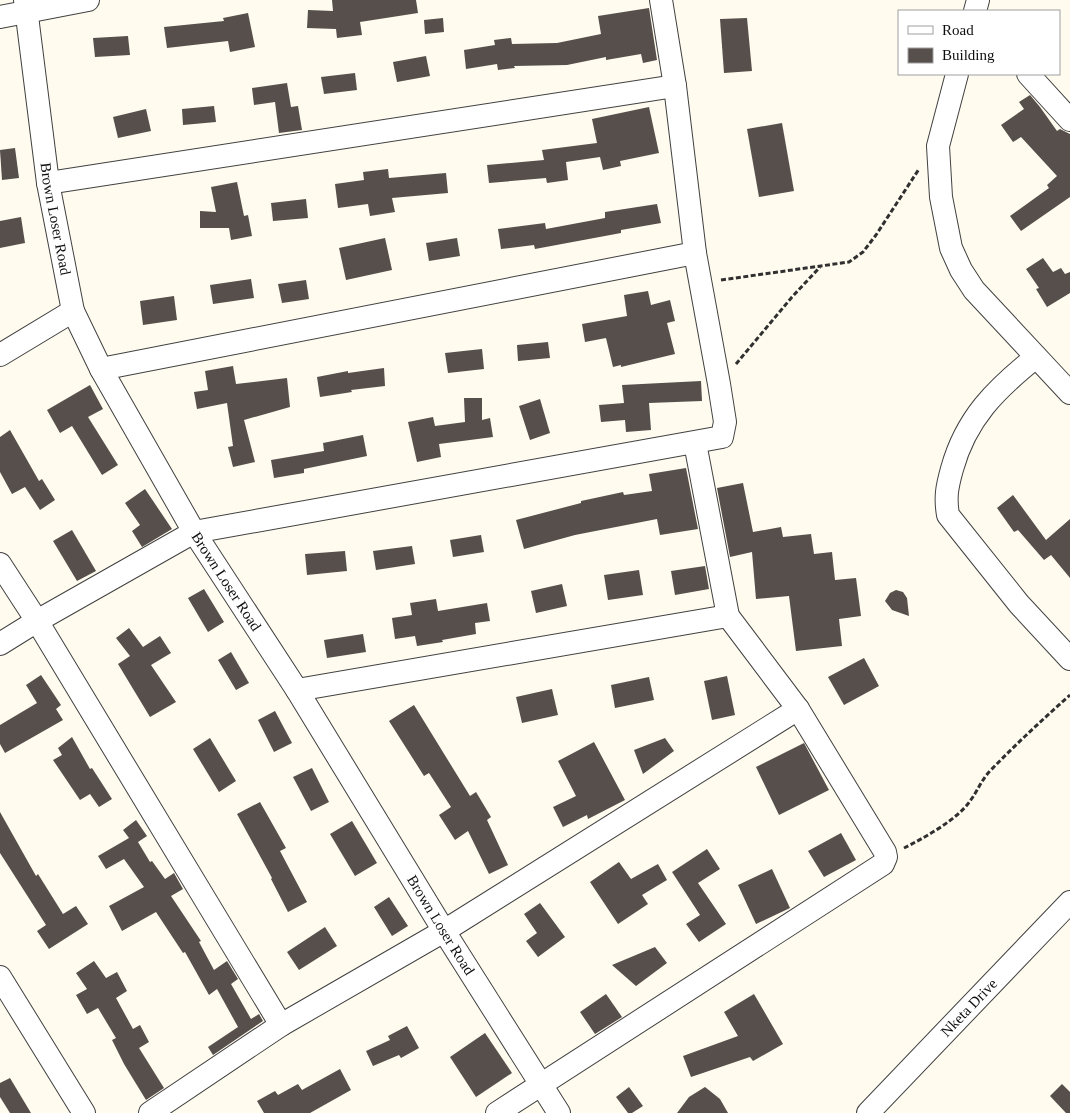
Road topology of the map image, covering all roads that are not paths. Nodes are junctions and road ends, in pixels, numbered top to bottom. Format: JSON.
{"nodes":[{"id":1,"x":88,"y":0,"type":"edge"},
{"id":2,"x":661,"y":0,"type":"edge"},
{"id":3,"x":26,"y":6,"type":"edge"},
{"id":4,"x":0,"y":17,"type":"edge"},
{"id":5,"x":957,"y":75,"type":"edge"},
{"id":6,"x":1029,"y":75,"type":"edge"},
{"id":7,"x":675,"y":86,"type":"junction"},
{"id":8,"x":1070,"y":120,"type":"edge"},
{"id":9,"x":48,"y":183,"type":"junction"},
{"id":10,"x":695,"y":253,"type":"junction"},
{"id":11,"x":74,"y":311,"type":"junction"},
{"id":12,"x":0,"y":355,"type":"edge"},
{"id":13,"x":1036,"y":357,"type":"junction"},
{"id":14,"x":101,"y":369,"type":"junction"},
{"id":15,"x":1070,"y":394,"type":"edge"},
{"id":16,"x":695,"y":443,"type":"junction"},
{"id":17,"x":194,"y":532,"type":"junction"},
{"id":18,"x":0,"y":564,"type":"edge"},
{"id":19,"x":728,"y":616,"type":"junction"},
{"id":20,"x":38,"y":621,"type":"junction"},
{"id":21,"x":0,"y":644,"type":"edge"},
{"id":22,"x":1070,"y":659,"type":"edge"},
{"id":23,"x":296,"y":690,"type":"junction"},
{"id":24,"x":798,"y":709,"type":"junction"},
{"id":25,"x":1070,"y":902,"type":"edge"},
{"id":26,"x":444,"y":931,"type":"junction"},
{"id":27,"x":0,"y":977,"type":"edge"},
{"id":28,"x":281,"y":1026,"type":"junction"},
{"id":29,"x":541,"y":1085,"type":"junction"},
{"id":30,"x":84,"y":1113,"type":"edge"},
{"id":31,"x":150,"y":1113,"type":"edge"},
{"id":32,"x":497,"y":1113,"type":"edge"},
{"id":33,"x":559,"y":1113,"type":"edge"},
{"id":34,"x":868,"y":1113,"type":"edge"}],
"edges":[{"from":1,"to":3,"type":"street"},
{"from":2,"to":7,"type":"street"},
{"from":3,"to":4,"type":"street"},
{"from":3,"to":9,"type":"street","name":"Brown Loser Road"},
{"from":5,"to":13,"type":"street"},
{"from":6,"to":8,"type":"street"},
{"from":7,"to":9,"type":"street"},
{"from":7,"to":10,"type":"street"},
{"from":9,"to":11,"type":"street","name":"Brown Loser Road"},
{"from":10,"to":14,"type":"street"},
{"from":10,"to":16,"type":"street"},
{"from":11,"to":12,"type":"street"},
{"from":11,"to":14,"type":"street","name":"Brown Loser Road"},
{"from":13,"to":15,"type":"street"},
{"from":13,"to":22,"type":"street"},
{"from":14,"to":17,"type":"street","name":"Brown Loser Road"},
{"from":16,"to":17,"type":"street"},
{"from":16,"to":19,"type":"street"},
{"from":17,"to":20,"type":"street"},
{"from":17,"to":23,"type":"street","name":"Brown Loser Road"},
{"from":18,"to":20,"type":"street"},
{"from":19,"to":23,"type":"street"},
{"from":19,"to":24,"type":"street"},
{"from":20,"to":21,"type":"street"},
{"from":20,"to":28,"type":"street"},
{"from":23,"to":26,"type":"street","name":"Brown Loser Road"},
{"from":24,"to":26,"type":"street"},
{"from":24,"to":29,"type":"street"},
{"from":25,"to":34,"type":"street","name":"Nketa Drive"},
{"from":26,"to":28,"type":"street"},
{"from":26,"to":29,"type":"street","name":"Brown Loser Road"},
{"from":27,"to":30,"type":"street"},
{"from":28,"to":31,"type":"street"},
{"from":29,"to":32,"type":"street"},
{"from":29,"to":33,"type":"street","name":"Brown Loser Road"}]}
